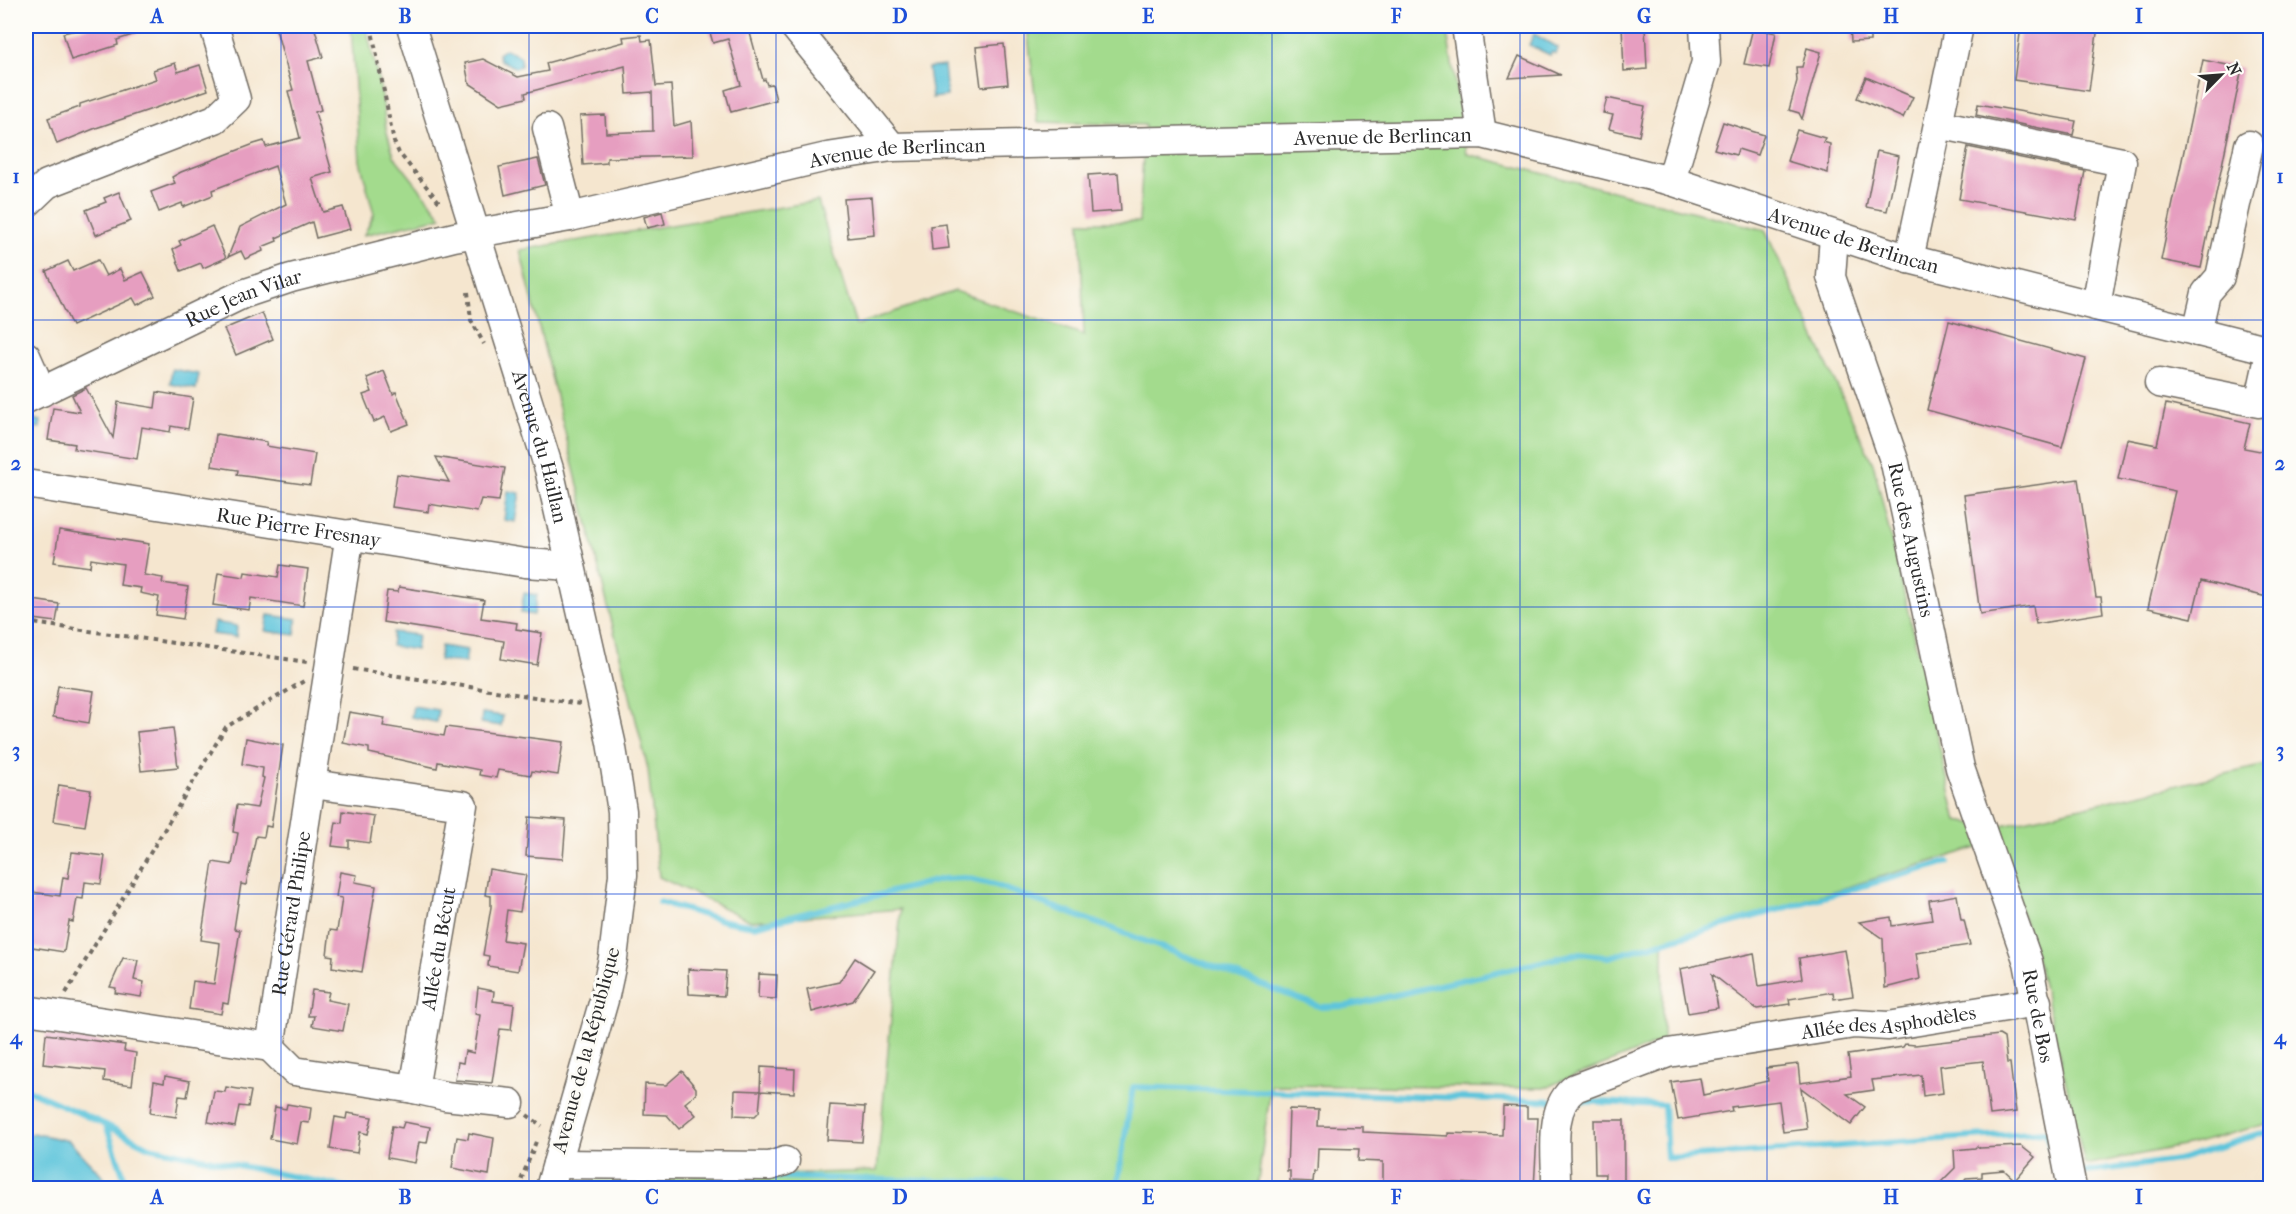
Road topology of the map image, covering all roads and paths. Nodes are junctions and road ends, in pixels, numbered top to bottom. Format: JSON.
{"nodes":[{"id":1,"x":214,"y":26,"type":"edge"},
{"id":2,"x":371,"y":26,"type":"edge"},
{"id":3,"x":411,"y":26,"type":"edge"},
{"id":4,"x":794,"y":26,"type":"edge"},
{"id":5,"x":1466,"y":26,"type":"edge"},
{"id":6,"x":1704,"y":26,"type":"edge"},
{"id":7,"x":1959,"y":26,"type":"edge"},
{"id":8,"x":1938,"y":124,"type":"junction"},
{"id":9,"x":547,"y":128,"type":"dead end"},
{"id":10,"x":1482,"y":134,"type":"junction"},
{"id":11,"x":2249,"y":144,"type":"dead end"},
{"id":12,"x":892,"y":147,"type":"junction"},
{"id":13,"x":1671,"y":182,"type":"junction"},
{"id":14,"x":26,"y":204,"type":"edge"},
{"id":15,"x":570,"y":217,"type":"junction"},
{"id":16,"x":465,"y":236,"type":"junction"},
{"id":17,"x":1834,"y":236,"type":"junction"},
{"id":18,"x":1909,"y":259,"type":"junction"},
{"id":19,"x":469,"y":283,"type":"dead end"},
{"id":20,"x":2096,"y":306,"type":"junction"},
{"id":21,"x":2197,"y":332,"type":"junction"},
{"id":22,"x":485,"y":346,"type":"dead end"},
{"id":23,"x":2271,"y":352,"type":"edge"},
{"id":24,"x":26,"y":356,"type":"edge"},
{"id":25,"x":2159,"y":383,"type":"dead end"},
{"id":26,"x":34,"y":395,"type":"edge"},
{"id":27,"x":26,"y":484,"type":"edge"},
{"id":28,"x":350,"y":534,"type":"junction"},
{"id":29,"x":571,"y":566,"type":"junction"},
{"id":30,"x":331,"y":666,"type":"junction"},
{"id":31,"x":584,"y":696,"type":"dead end"},
{"id":32,"x":587,"y":705,"type":"dead end"},
{"id":33,"x":312,"y":784,"type":"junction"},
{"id":34,"x":1986,"y":848,"type":"joint"},
{"id":35,"x":623,"y":876,"type":"joint"},
{"id":36,"x":2037,"y":1002,"type":"junction"},
{"id":37,"x":39,"y":1013,"type":"edge"},
{"id":38,"x":270,"y":1047,"type":"junction"},
{"id":39,"x":414,"y":1089,"type":"junction"},
{"id":40,"x":510,"y":1103,"type":"dead end"},
{"id":41,"x":546,"y":1117,"type":"dead end"},
{"id":42,"x":785,"y":1161,"type":"dead end"},
{"id":43,"x":553,"y":1176,"type":"edge"},
{"id":44,"x":518,"y":1188,"type":"edge"},
{"id":45,"x":1556,"y":1188,"type":"edge"},
{"id":46,"x":2072,"y":1188,"type":"edge"}],
"edges":[{"from":1,"to":14,"type":"street"},
{"from":2,"to":16,"type":"path"},
{"from":3,"to":16,"type":"street","name":"Avenue du Haillan"},
{"from":4,"to":12,"type":"street"},
{"from":5,"to":10,"type":"street"},
{"from":6,"to":13,"type":"street"},
{"from":7,"to":8,"type":"street"},
{"from":8,"to":18,"type":"street"},
{"from":8,"to":20,"type":"street"},
{"from":9,"to":15,"type":"street"},
{"from":10,"to":12,"type":"street","name":"Avenue de Berlincan"},
{"from":10,"to":13,"type":"street","name":"Avenue de Berlincan"},
{"from":11,"to":21,"type":"street"},
{"from":12,"to":15,"type":"street","name":"Avenue de Berlincan"},
{"from":13,"to":17,"type":"street","name":"Avenue de Berlincan"},
{"from":15,"to":16,"type":"street","name":"Avenue de Berlincan"},
{"from":16,"to":26,"type":"street","name":"Rue Jean Vilar"},
{"from":16,"to":29,"type":"street","name":"Avenue du Haillan"},
{"from":17,"to":18,"type":"street","name":"Avenue de Berlincan"},
{"from":17,"to":34,"type":"street","name":"Rue des Augustins"},
{"from":18,"to":20,"type":"street","name":"Avenue de Berlincan"},
{"from":19,"to":22,"type":"path"},
{"from":20,"to":21,"type":"street","name":"Avenue de Berlincan"},
{"from":21,"to":23,"type":"street","name":"Avenue de Berlincan"},
{"from":23,"to":25,"type":"street"},
{"from":24,"to":26,"type":"street"},
{"from":27,"to":28,"type":"street","name":"Rue Pierre Fresnay"},
{"from":28,"to":29,"type":"street","name":"Rue Pierre Fresnay"},
{"from":28,"to":30,"type":"street","name":"Rue Gérard Philipe"},
{"from":29,"to":35,"type":"street","name":"Avenue du Haillan"},
{"from":30,"to":33,"type":"street","name":"Rue Gérard Philipe"},
{"from":30,"to":37,"type":"path"},
{"from":31,"to":32,"type":"path"},
{"from":33,"to":38,"type":"street","name":"Rue Gérard Philipe"},
{"from":33,"to":39,"type":"street","name":"Allée du Bécut"},
{"from":34,"to":36,"type":"street","name":"Rue de Bos"},
{"from":35,"to":43,"type":"street","name":"Avenue de la République"},
{"from":36,"to":45,"type":"street","name":"Allée des Asphodèles"},
{"from":36,"to":46,"type":"street","name":"Rue de Bos"},
{"from":37,"to":38,"type":"street"},
{"from":38,"to":39,"type":"street"},
{"from":39,"to":40,"type":"street"},
{"from":41,"to":44,"type":"path"},
{"from":42,"to":43,"type":"street"}]}
